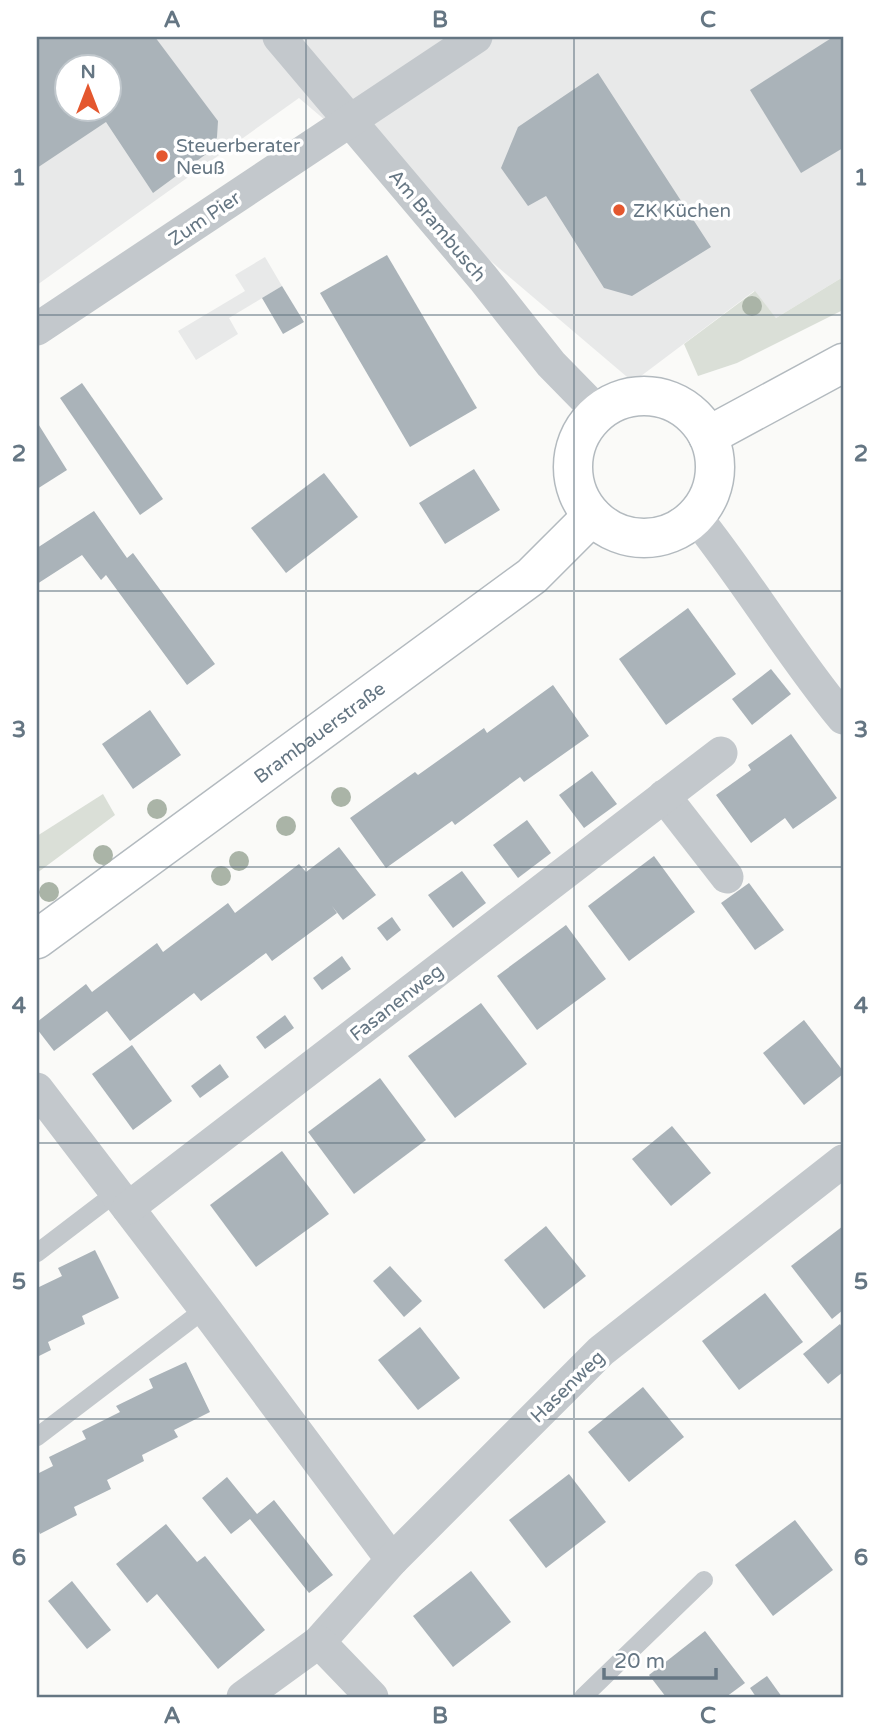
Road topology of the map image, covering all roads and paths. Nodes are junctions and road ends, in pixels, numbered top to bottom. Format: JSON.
{"nodes":[{"id":1,"x":279,"y":37,"type":"edge"},
{"id":2,"x":476,"y":37,"type":"edge"},
{"id":3,"x":350,"y":120,"type":"junction"},
{"id":4,"x":37,"y":330,"type":"edge"},
{"id":5,"x":843,"y":363,"type":"edge"},
{"id":6,"x":598,"y":412,"type":"junction"},
{"id":7,"x":708,"y":436,"type":"junction"},
{"id":8,"x":592,"y":516,"type":"junction"},
{"id":9,"x":695,"y":516,"type":"junction"},
{"id":10,"x":843,"y":718,"type":"edge"},
{"id":11,"x":721,"y":753,"type":"dead end"},
{"id":12,"x":664,"y":796,"type":"junction"},
{"id":13,"x":727,"y":877,"type":"dead end"},
{"id":14,"x":37,"y":939,"type":"edge"},
{"id":15,"x":37,"y":1089,"type":"edge"},
{"id":16,"x":843,"y":1161,"type":"edge"},
{"id":17,"x":123,"y":1200,"type":"junction"},
{"id":18,"x":37,"y":1253,"type":"edge"},
{"id":19,"x":205,"y":1309,"type":"junction"},
{"id":20,"x":37,"y":1437,"type":"edge"},
{"id":21,"x":392,"y":1560,"type":"junction"},
{"id":22,"x":704,"y":1580,"type":"dead end"},
{"id":23,"x":319,"y":1642,"type":"junction"},
{"id":24,"x":243,"y":1697,"type":"edge"},
{"id":25,"x":372,"y":1697,"type":"edge"},
{"id":26,"x":583,"y":1697,"type":"edge"}],
"edges":[{"from":1,"to":3,"type":"street","name":"Am Brambusch"},
{"from":2,"to":3,"type":"street","name":"Zum Pier"},
{"from":3,"to":4,"type":"street","name":"Zum Pier"},
{"from":3,"to":6,"type":"street","name":"Am Brambusch"},
{"from":5,"to":7,"type":"main road"},
{"from":6,"to":7,"type":"main road"},
{"from":6,"to":8,"type":"main road"},
{"from":7,"to":9,"type":"main road"},
{"from":8,"to":9,"type":"main road"},
{"from":8,"to":14,"type":"main road","name":"Brambauerstraße"},
{"from":9,"to":10,"type":"street"},
{"from":11,"to":12,"type":"street","name":"Fasanenweg"},
{"from":12,"to":13,"type":"street"},
{"from":12,"to":17,"type":"street","name":"Fasanenweg"},
{"from":15,"to":17,"type":"street"},
{"from":16,"to":21,"type":"street","name":"Hasenweg"},
{"from":17,"to":18,"type":"lane"},
{"from":17,"to":19,"type":"street"},
{"from":19,"to":20,"type":"lane"},
{"from":19,"to":21,"type":"street"},
{"from":21,"to":23,"type":"street","name":"Hasenweg"},
{"from":22,"to":26,"type":"lane"},
{"from":23,"to":24,"type":"street","name":"Hasenweg"},
{"from":23,"to":25,"type":"street"}]}
